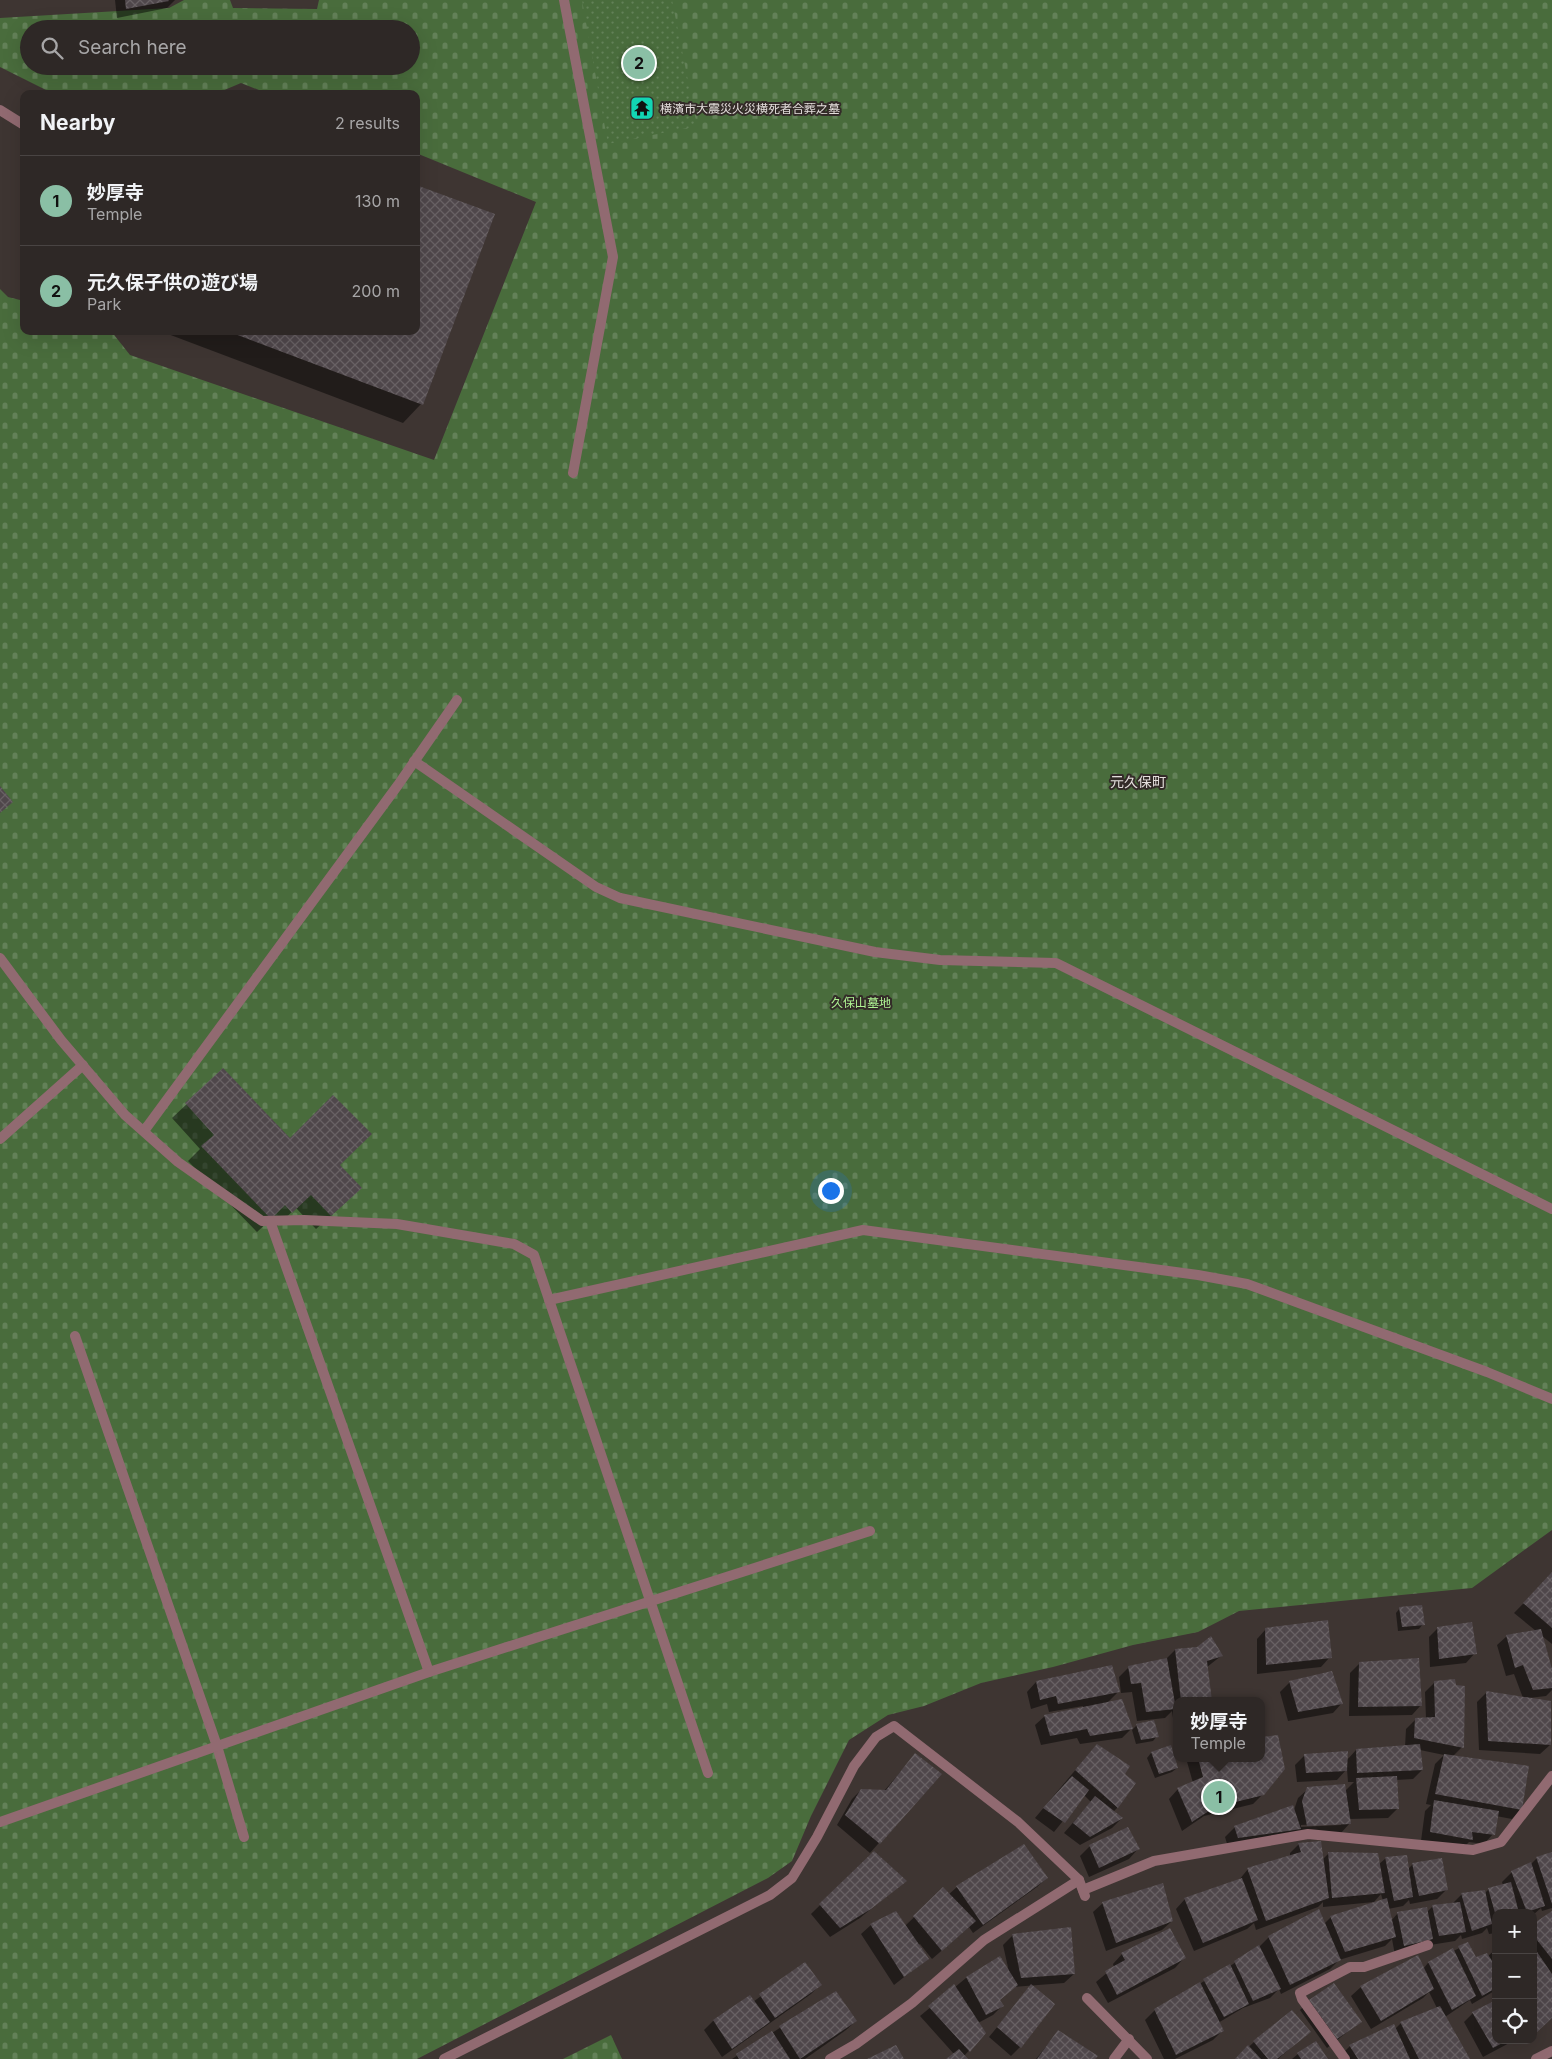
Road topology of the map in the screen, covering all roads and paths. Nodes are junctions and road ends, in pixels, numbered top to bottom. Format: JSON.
{"nodes":[{"id":1,"x":564,"y":0,"type":"edge"},
{"id":2,"x":0,"y":110,"type":"edge"},
{"id":3,"x":20,"y":122,"type":"edge"},
{"id":4,"x":573,"y":473,"type":"dead end"},
{"id":5,"x":457,"y":700,"type":"dead end"},
{"id":6,"x":414,"y":761,"type":"junction"},
{"id":7,"x":0,"y":958,"type":"edge"},
{"id":8,"x":82,"y":1065,"type":"junction"},
{"id":9,"x":144,"y":1131,"type":"junction"},
{"id":10,"x":0,"y":1139,"type":"edge"},
{"id":11,"x":1552,"y":1209,"type":"edge"},
{"id":12,"x":270,"y":1221,"type":"junction"},
{"id":13,"x":549,"y":1300,"type":"junction"},
{"id":14,"x":75,"y":1336,"type":"dead end"},
{"id":15,"x":1552,"y":1399,"type":"edge"},
{"id":16,"x":870,"y":1531,"type":"dead end"},
{"id":17,"x":651,"y":1600,"type":"junction"},
{"id":18,"x":429,"y":1672,"type":"junction"},
{"id":19,"x":217,"y":1746,"type":"junction"},
{"id":20,"x":708,"y":1773,"type":"dead end"},
{"id":21,"x":1552,"y":1776,"type":"edge"},
{"id":22,"x":0,"y":1822,"type":"edge"},
{"id":23,"x":244,"y":1837,"type":"dead end"},
{"id":24,"x":1082,"y":1889,"type":"junction"},
{"id":25,"x":1428,"y":1945,"type":"dead end"},
{"id":26,"x":1087,"y":1998,"type":"dead end"},
{"id":27,"x":1129,"y":2039,"type":"junction"},
{"id":28,"x":1552,"y":2051,"type":"edge"},
{"id":29,"x":444,"y":2059,"type":"edge"},
{"id":30,"x":830,"y":2059,"type":"edge"},
{"id":31,"x":1114,"y":2059,"type":"edge"},
{"id":32,"x":1147,"y":2059,"type":"edge"},
{"id":33,"x":1344,"y":2059,"type":"edge"},
{"id":34,"x":1536,"y":2059,"type":"edge"}],
"edges":[{"from":1,"to":4,"type":"street"},
{"from":2,"to":3,"type":"street"},
{"from":5,"to":6,"type":"street"},
{"from":6,"to":9,"type":"street"},
{"from":6,"to":11,"type":"street"},
{"from":7,"to":8,"type":"street"},
{"from":8,"to":9,"type":"street"},
{"from":8,"to":10,"type":"street"},
{"from":9,"to":12,"type":"street"},
{"from":12,"to":13,"type":"street"},
{"from":12,"to":18,"type":"street"},
{"from":13,"to":15,"type":"street"},
{"from":13,"to":17,"type":"street"},
{"from":14,"to":19,"type":"street"},
{"from":16,"to":17,"type":"street"},
{"from":17,"to":18,"type":"street"},
{"from":17,"to":20,"type":"street"},
{"from":18,"to":19,"type":"street"},
{"from":19,"to":22,"type":"street"},
{"from":19,"to":23,"type":"street"},
{"from":21,"to":24,"type":"street"},
{"from":24,"to":29,"type":"street"},
{"from":24,"to":30,"type":"street"},
{"from":25,"to":33,"type":"street"},
{"from":26,"to":27,"type":"street"},
{"from":27,"to":31,"type":"street"},
{"from":27,"to":32,"type":"street"},
{"from":28,"to":34,"type":"street"}]}
